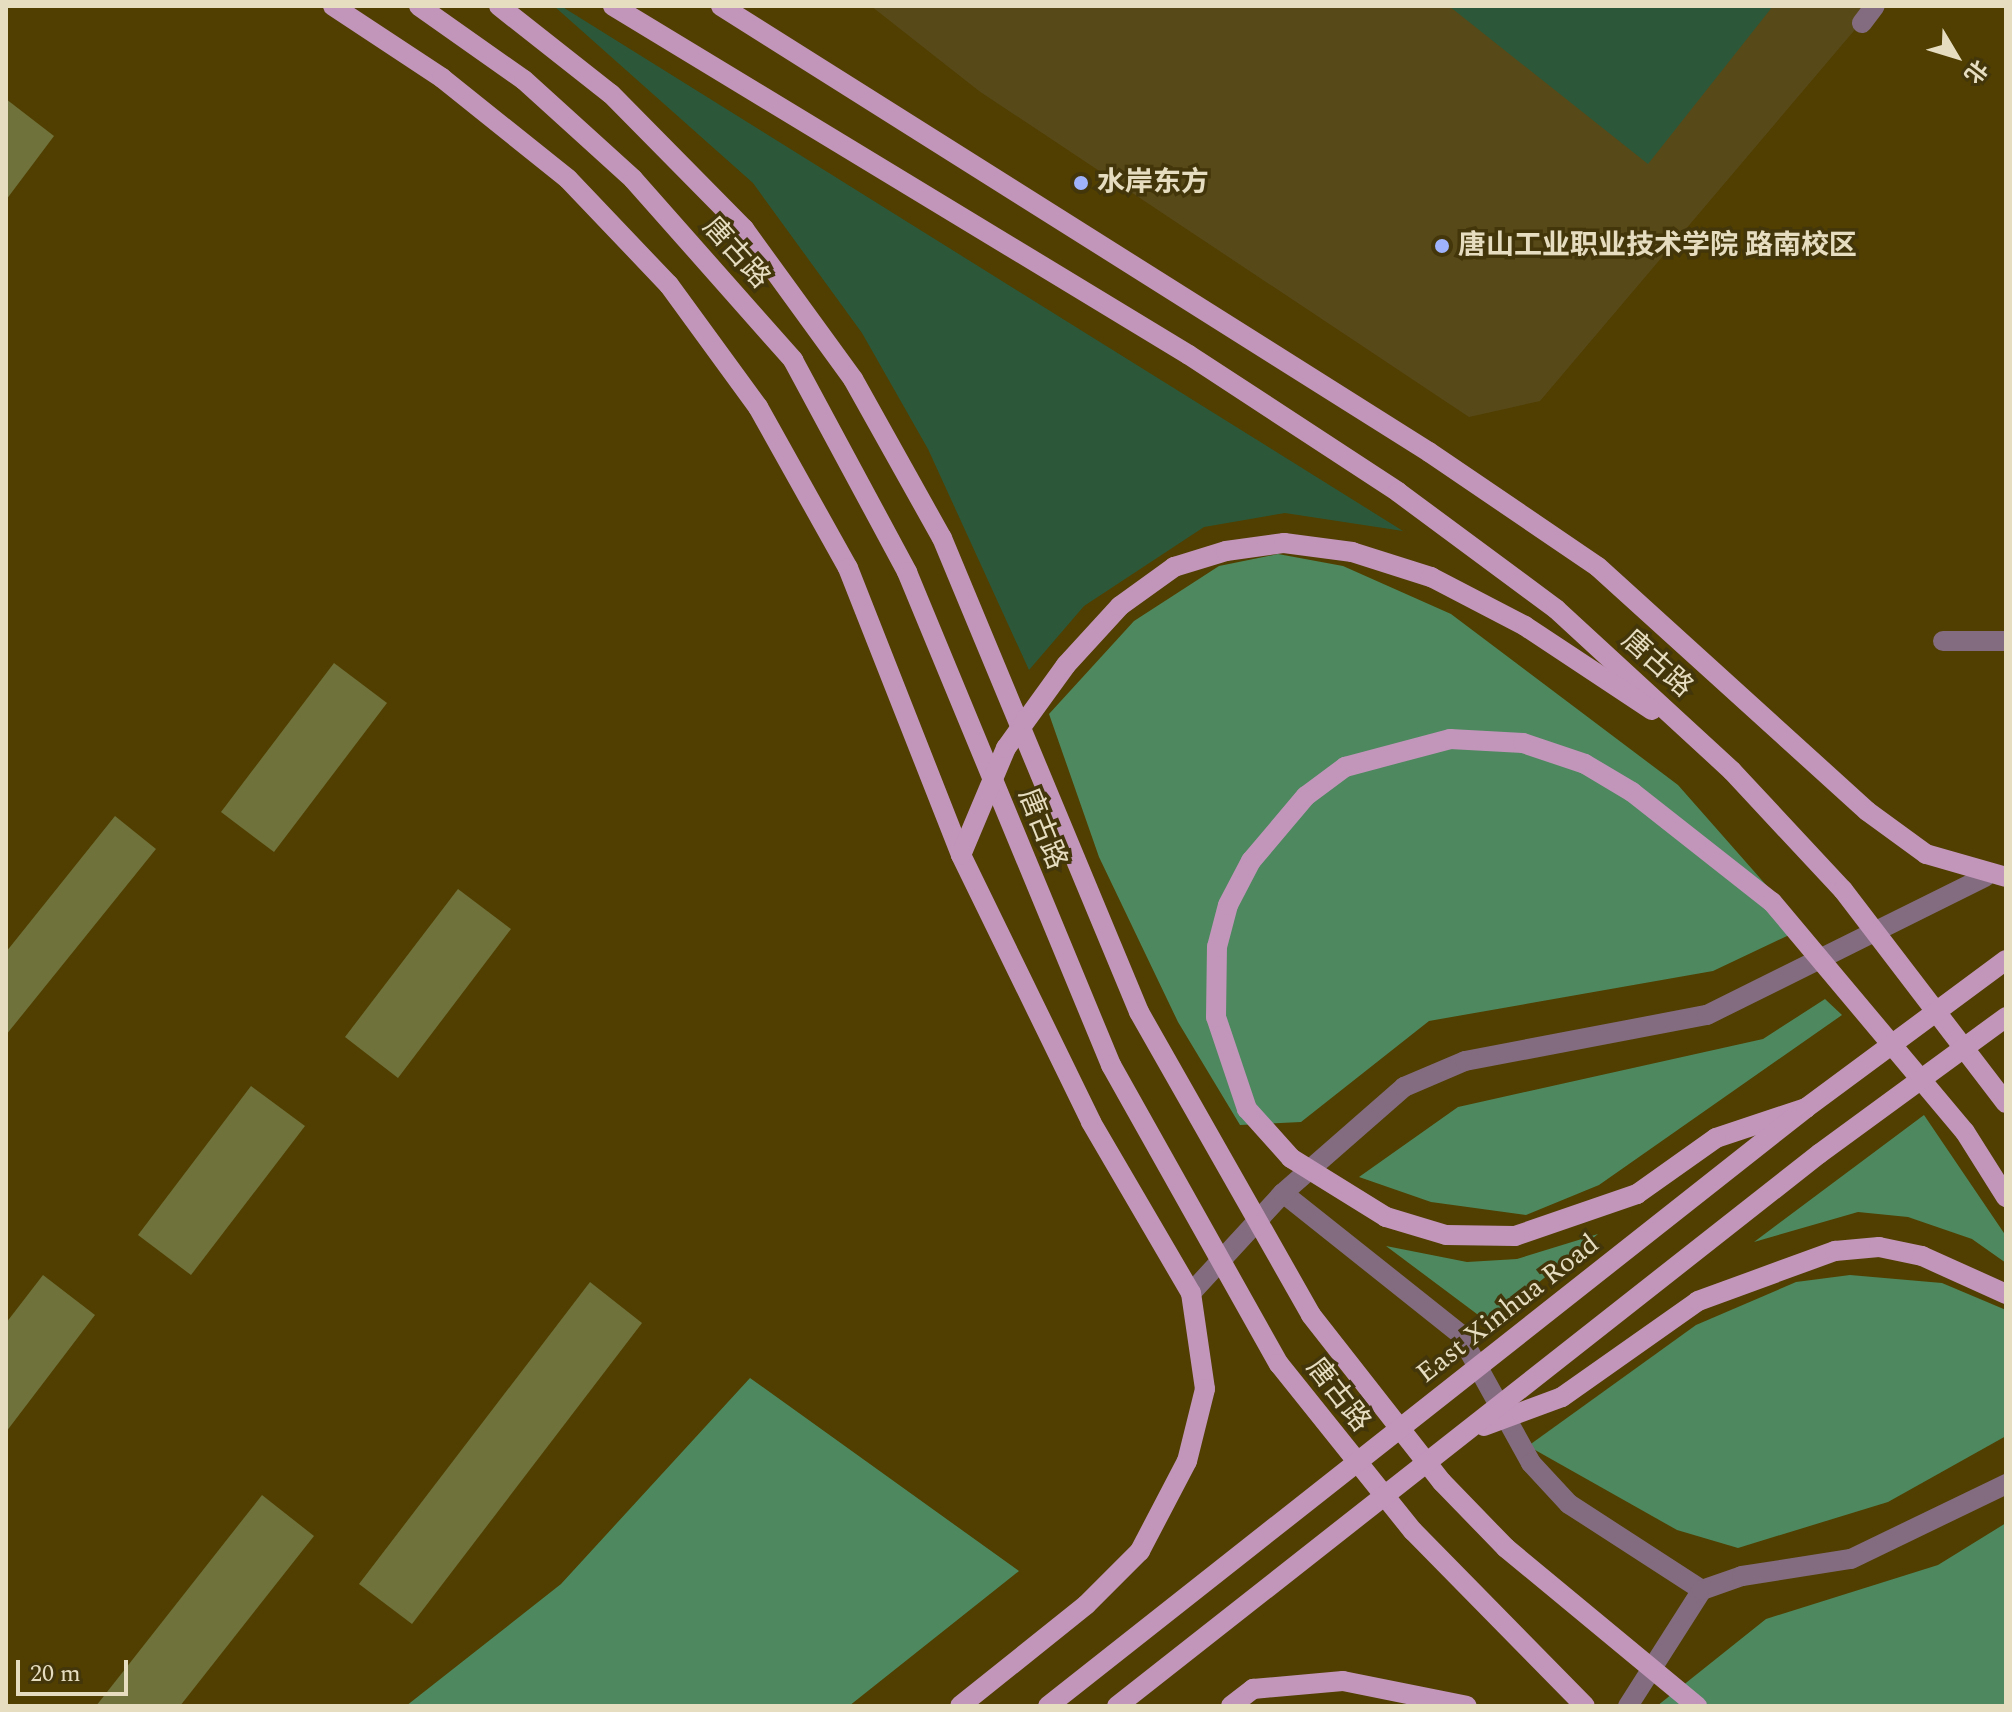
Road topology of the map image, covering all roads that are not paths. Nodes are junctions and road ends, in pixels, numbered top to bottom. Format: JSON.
{"nodes":[{"id":1,"x":333,"y":6,"type":"edge"},
{"id":2,"x":419,"y":6,"type":"edge"},
{"id":3,"x":499,"y":6,"type":"edge"},
{"id":4,"x":613,"y":6,"type":"edge"},
{"id":5,"x":721,"y":6,"type":"edge"},
{"id":6,"x":1875,"y":6,"type":"edge"},
{"id":7,"x":1862,"y":23,"type":"dead end"},
{"id":8,"x":1943,"y":641,"type":"dead end"},
{"id":9,"x":2006,"y":641,"type":"edge"},
{"id":10,"x":1706,"y":746,"type":"junction"},
{"id":11,"x":961,"y":855,"type":"junction"},
{"id":12,"x":1985,"y":877,"type":"junction"},
{"id":13,"x":2006,"y":877,"type":"edge"},
{"id":14,"x":2006,"y":960,"type":"edge"},
{"id":15,"x":2006,"y":1017,"type":"edge"},
{"id":16,"x":2006,"y":1103,"type":"edge"},
{"id":17,"x":1806,"y":1108,"type":"junction"},
{"id":18,"x":1283,"y":1193,"type":"junction"},
{"id":19,"x":2006,"y":1197,"type":"edge"},
{"id":20,"x":1191,"y":1293,"type":"junction"},
{"id":21,"x":2006,"y":1294,"type":"edge"},
{"id":22,"x":1463,"y":1434,"type":"junction"},
{"id":23,"x":2006,"y":1484,"type":"edge"},
{"id":24,"x":1702,"y":1590,"type":"junction"},
{"id":25,"x":960,"y":1706,"type":"edge"},
{"id":26,"x":1048,"y":1706,"type":"edge"},
{"id":27,"x":1117,"y":1706,"type":"edge"},
{"id":28,"x":1231,"y":1706,"type":"edge"},
{"id":29,"x":1467,"y":1706,"type":"edge"},
{"id":30,"x":1585,"y":1706,"type":"edge"},
{"id":31,"x":1628,"y":1706,"type":"edge"},
{"id":32,"x":1697,"y":1706,"type":"edge"}],
"edges":[{"from":1,"to":11,"type":"main road"},
{"from":2,"to":30,"type":"main road","name":"唐古路"},
{"from":3,"to":32,"type":"main road"},
{"from":4,"to":10,"type":"main road","name":"唐古路"},
{"from":5,"to":12,"type":"main road"},
{"from":6,"to":7,"type":"street"},
{"from":8,"to":9,"type":"street"},
{"from":10,"to":11,"type":"main road"},
{"from":10,"to":16,"type":"main road","name":"唐古路"},
{"from":11,"to":20,"type":"main road"},
{"from":12,"to":13,"type":"main road"},
{"from":12,"to":18,"type":"street"},
{"from":14,"to":17,"type":"main road","name":"East Xinhua Road"},
{"from":15,"to":22,"type":"main road"},
{"from":17,"to":19,"type":"main road"},
{"from":17,"to":26,"type":"main road","name":"East Xinhua Road"},
{"from":18,"to":20,"type":"street"},
{"from":18,"to":24,"type":"street"},
{"from":20,"to":25,"type":"main road"},
{"from":21,"to":22,"type":"main road"},
{"from":22,"to":27,"type":"main road"},
{"from":23,"to":24,"type":"street"},
{"from":24,"to":31,"type":"street"},
{"from":28,"to":29,"type":"main road"}]}
